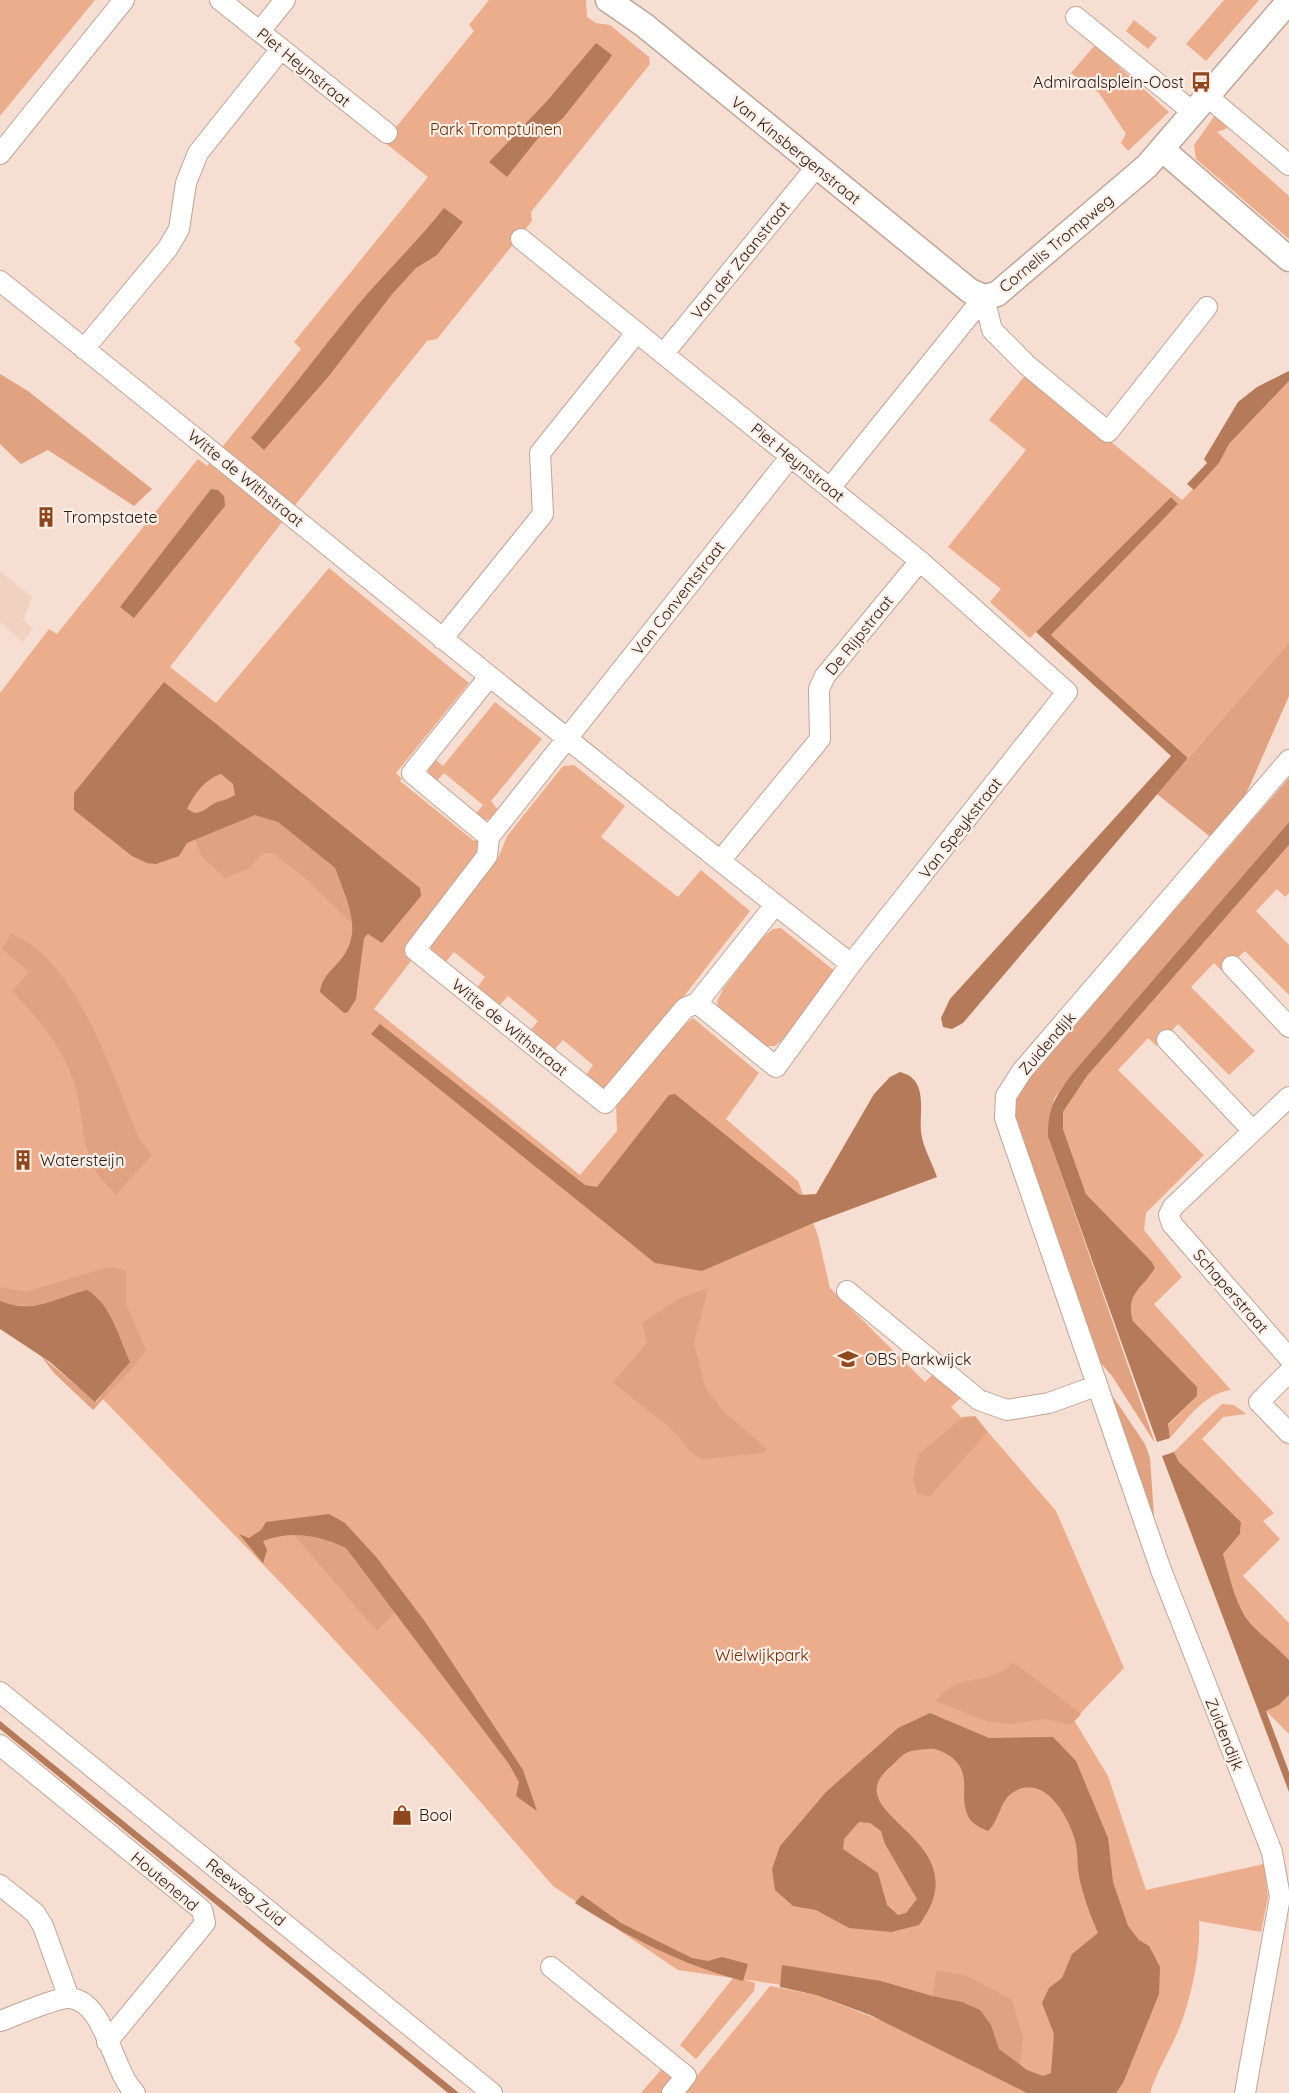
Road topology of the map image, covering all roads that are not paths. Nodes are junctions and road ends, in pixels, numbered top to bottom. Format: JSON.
{"nodes":[{"id":1,"x":124,"y":0,"type":"edge"},
{"id":2,"x":220,"y":0,"type":"edge"},
{"id":3,"x":285,"y":0,"type":"edge"},
{"id":4,"x":609,"y":0,"type":"edge"},
{"id":5,"x":1289,"y":1,"type":"edge"},
{"id":6,"x":1076,"y":17,"type":"dead end"},
{"id":7,"x":260,"y":31,"type":"junction"},
{"id":8,"x":281,"y":49,"type":"junction"},
{"id":9,"x":1201,"y":105,"type":"junction"},
{"id":10,"x":387,"y":133,"type":"dead end"},
{"id":11,"x":1163,"y":150,"type":"junction"},
{"id":12,"x":0,"y":154,"type":"edge"},
{"id":13,"x":1289,"y":165,"type":"edge"},
{"id":14,"x":817,"y":166,"type":"junction"},
{"id":15,"x":521,"y":239,"type":"dead end"},
{"id":16,"x":1289,"y":259,"type":"edge"},
{"id":17,"x":0,"y":281,"type":"edge"},
{"id":18,"x":984,"y":297,"type":"junction"},
{"id":19,"x":1207,"y":307,"type":"dead end"},
{"id":20,"x":637,"y":332,"type":"junction"},
{"id":21,"x":84,"y":349,"type":"junction"},
{"id":22,"x":664,"y":353,"type":"junction"},
{"id":23,"x":791,"y":456,"type":"junction"},
{"id":24,"x":830,"y":488,"type":"junction"},
{"id":25,"x":920,"y":561,"type":"junction"},
{"id":26,"x":442,"y":639,"type":"junction"},
{"id":27,"x":489,"y":677,"type":"junction"},
{"id":28,"x":1068,"y":692,"type":"joint"},
{"id":29,"x":566,"y":740,"type":"junction"},
{"id":30,"x":1289,"y":760,"type":"edge"},
{"id":31,"x":489,"y":837,"type":"junction"},
{"id":32,"x":720,"y":861,"type":"junction"},
{"id":33,"x":775,"y":905,"type":"junction"},
{"id":34,"x":851,"y":964,"type":"junction"},
{"id":35,"x":1232,"y":966,"type":"dead end"},
{"id":36,"x":697,"y":1003,"type":"junction"},
{"id":37,"x":1289,"y":1027,"type":"edge"},
{"id":38,"x":1167,"y":1040,"type":"dead end"},
{"id":39,"x":1289,"y":1097,"type":"edge"},
{"id":40,"x":1253,"y":1131,"type":"junction"},
{"id":41,"x":847,"y":1291,"type":"dead end"},
{"id":42,"x":1289,"y":1358,"type":"edge"},
{"id":43,"x":1289,"y":1372,"type":"edge"},
{"id":44,"x":1096,"y":1386,"type":"junction"},
{"id":45,"x":1289,"y":1433,"type":"edge"},
{"id":46,"x":0,"y":1692,"type":"edge"},
{"id":47,"x":0,"y":1745,"type":"edge"},
{"id":48,"x":0,"y":1885,"type":"edge"},
{"id":49,"x":26,"y":1907,"type":"junction"},
{"id":50,"x":0,"y":1909,"type":"edge"},
{"id":51,"x":551,"y":1967,"type":"dead end"},
{"id":52,"x":69,"y":1998,"type":"junction"},
{"id":53,"x":0,"y":2021,"type":"edge"},
{"id":54,"x":108,"y":2042,"type":"junction"},
{"id":55,"x":135,"y":2093,"type":"edge"},
{"id":56,"x":492,"y":2093,"type":"edge"},
{"id":57,"x":672,"y":2093,"type":"edge"},
{"id":58,"x":1245,"y":2093,"type":"edge"}],
"edges":[{"from":1,"to":12,"type":"street"},
{"from":2,"to":7,"type":"street","name":"Piet Heynstraat"},
{"from":3,"to":7,"type":"street"},
{"from":4,"to":14,"type":"street","name":"Van Kinsbergenstraat"},
{"from":5,"to":9,"type":"street","name":"Cornelis Trompweg"},
{"from":6,"to":9,"type":"street"},
{"from":7,"to":8,"type":"street","name":"Piet Heynstraat"},
{"from":8,"to":10,"type":"street","name":"Piet Heynstraat"},
{"from":8,"to":21,"type":"street"},
{"from":9,"to":11,"type":"street","name":"Cornelis Trompweg"},
{"from":9,"to":13,"type":"street"},
{"from":11,"to":16,"type":"street"},
{"from":11,"to":18,"type":"street","name":"Cornelis Trompweg"},
{"from":14,"to":18,"type":"street","name":"Van Kinsbergenstraat"},
{"from":14,"to":22,"type":"street","name":"Van der Zaanstraat"},
{"from":15,"to":20,"type":"street","name":"Piet Heynstraat"},
{"from":17,"to":21,"type":"street","name":"Witte de Withstraat"},
{"from":18,"to":19,"type":"street"},
{"from":18,"to":24,"type":"street","name":"Cornelis Trompweg"},
{"from":20,"to":22,"type":"street","name":"Piet Heynstraat"},
{"from":20,"to":26,"type":"street"},
{"from":21,"to":26,"type":"street","name":"Witte de Withstraat"},
{"from":22,"to":23,"type":"street","name":"Piet Heynstraat"},
{"from":23,"to":24,"type":"street","name":"Piet Heynstraat"},
{"from":23,"to":29,"type":"street","name":"Van Conventstraat"},
{"from":24,"to":25,"type":"street","name":"Piet Heynstraat"},
{"from":25,"to":28,"type":"street","name":"Piet Heynstraat"},
{"from":25,"to":32,"type":"street","name":"De Rijpstraat"},
{"from":26,"to":27,"type":"street","name":"Witte de Withstraat"},
{"from":27,"to":29,"type":"street","name":"Witte de Withstraat"},
{"from":27,"to":31,"type":"street"},
{"from":28,"to":34,"type":"street","name":"Van Speykstraat"},
{"from":29,"to":31,"type":"street","name":"Witte de Withstraat"},
{"from":29,"to":32,"type":"street","name":"Witte de Withstraat"},
{"from":30,"to":44,"type":"street","name":"Zuidendijk"},
{"from":31,"to":36,"type":"street","name":"Witte de Withstraat"},
{"from":32,"to":33,"type":"street","name":"Witte de Withstraat"},
{"from":33,"to":34,"type":"street","name":"Witte de Withstraat"},
{"from":33,"to":36,"type":"street","name":"Witte de Withstraat"},
{"from":34,"to":36,"type":"street"},
{"from":35,"to":37,"type":"street"},
{"from":38,"to":40,"type":"street"},
{"from":39,"to":40,"type":"street"},
{"from":40,"to":42,"type":"street","name":"Schaperstraat"},
{"from":41,"to":44,"type":"street"},
{"from":43,"to":45,"type":"street"},
{"from":44,"to":58,"type":"street","name":"Zuidendijk"},
{"from":46,"to":56,"type":"street","name":"Reeweg Zuid"},
{"from":47,"to":54,"type":"street","name":"Houtenend"},
{"from":48,"to":49,"type":"street"},
{"from":49,"to":50,"type":"street"},
{"from":49,"to":52,"type":"street"},
{"from":51,"to":57,"type":"street"},
{"from":52,"to":53,"type":"street"},
{"from":52,"to":54,"type":"street"},
{"from":54,"to":55,"type":"street"}]}
